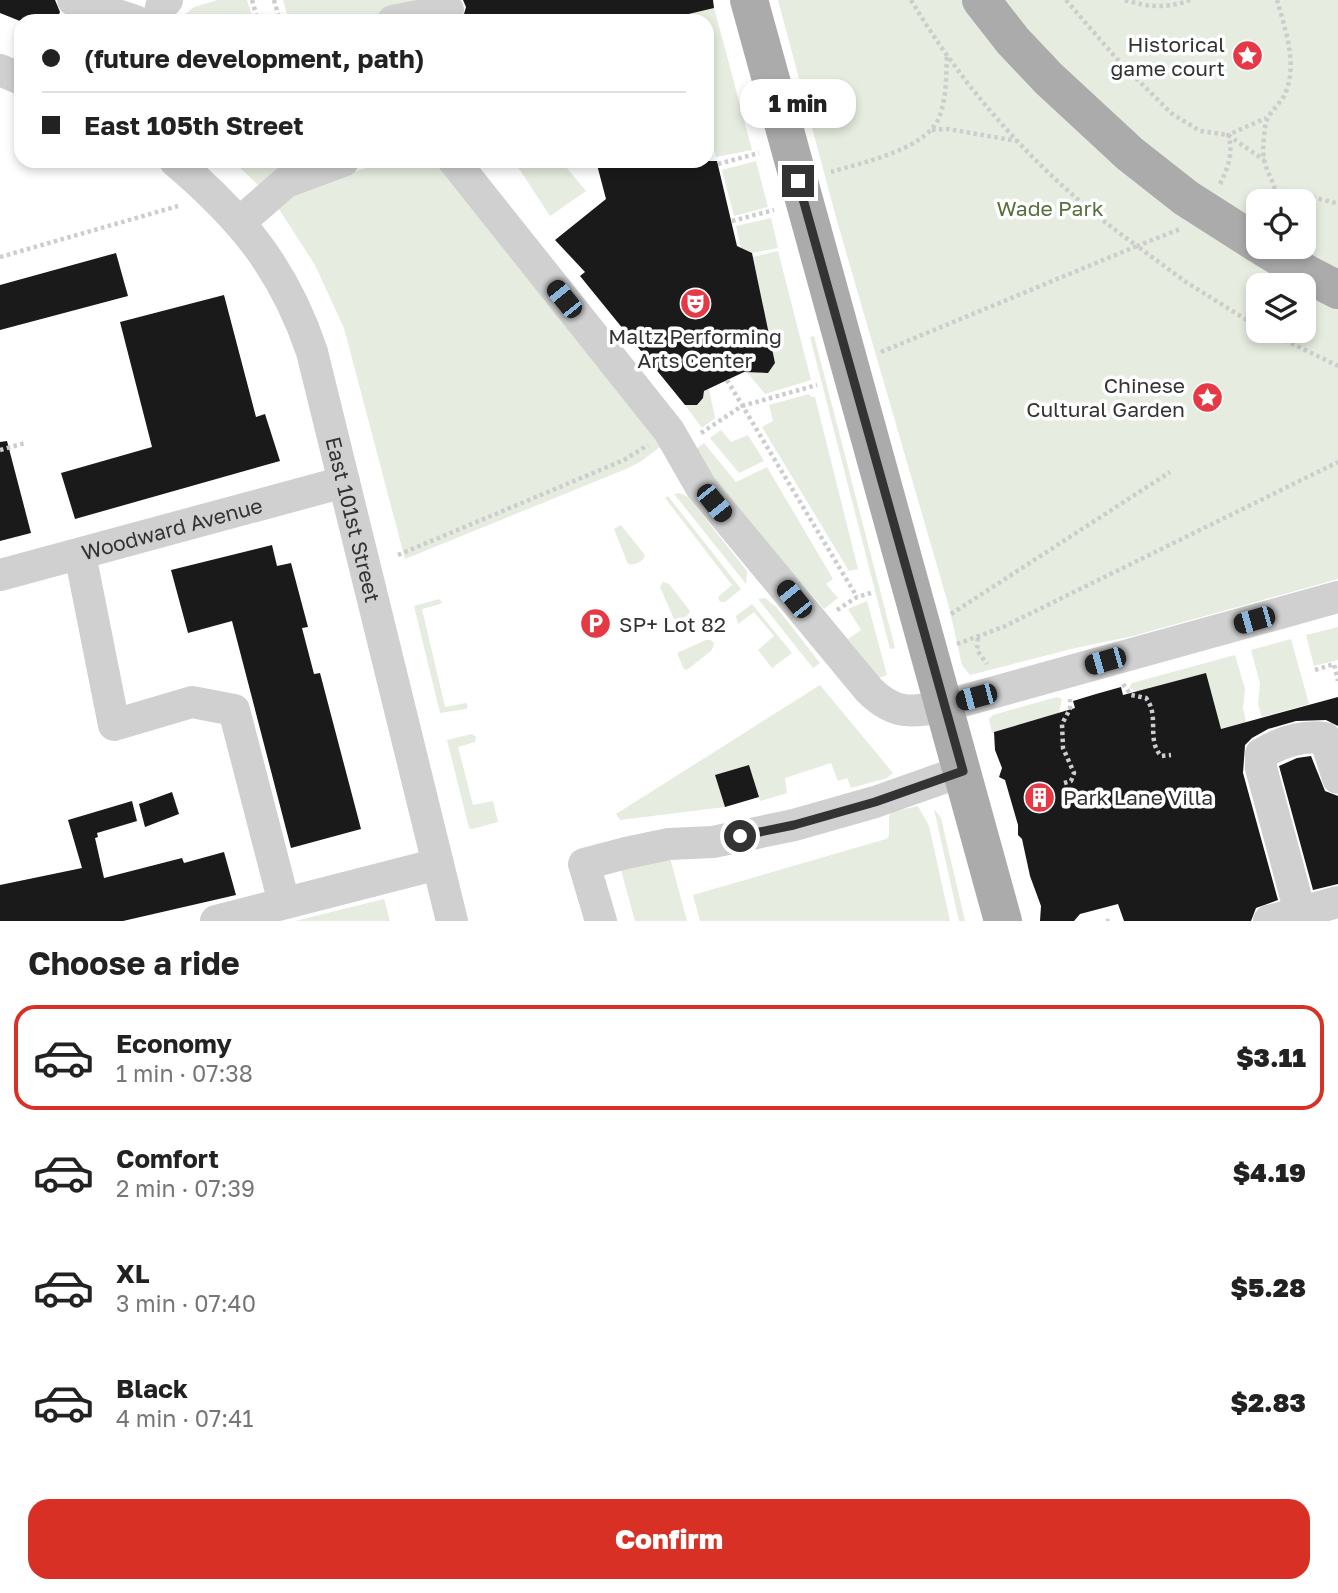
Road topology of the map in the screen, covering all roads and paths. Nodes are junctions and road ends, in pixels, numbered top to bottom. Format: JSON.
{"nodes":[{"id":1,"x":73,"y":0,"type":"edge"},
{"id":2,"x":749,"y":0,"type":"edge"},
{"id":3,"x":911,"y":0,"type":"edge"},
{"id":4,"x":981,"y":0,"type":"edge"},
{"id":5,"x":1066,"y":0,"type":"edge"},
{"id":6,"x":1125,"y":0,"type":"edge"},
{"id":7,"x":1190,"y":0,"type":"edge"},
{"id":8,"x":1277,"y":0,"type":"edge"},
{"id":9,"x":448,"y":10,"type":"dead end"},
{"id":10,"x":114,"y":14,"type":"edge"},
{"id":11,"x":428,"y":14,"type":"edge"},
{"id":12,"x":947,"y":53,"type":"junction"},
{"id":13,"x":1266,"y":117,"type":"junction"},
{"id":14,"x":931,"y":130,"type":"junction"},
{"id":15,"x":1228,"y":135,"type":"junction"},
{"id":16,"x":1020,"y":142,"type":"junction"},
{"id":17,"x":760,"y":153,"type":"dead end"},
{"id":18,"x":1264,"y":160,"type":"junction"},
{"id":19,"x":718,"y":164,"type":"dead end"},
{"id":20,"x":184,"y":168,"type":"edge"},
{"id":21,"x":325,"y":168,"type":"edge"},
{"id":22,"x":460,"y":168,"type":"edge"},
{"id":23,"x":831,"y":172,"type":"dead end"},
{"id":24,"x":1275,"y":189,"type":"edge"},
{"id":25,"x":1316,"y":199,"type":"edge"},
{"id":26,"x":1338,"y":204,"type":"edge"},
{"id":27,"x":1246,"y":205,"type":"edge"},
{"id":28,"x":178,"y":206,"type":"dead end"},
{"id":29,"x":774,"y":210,"type":"dead end"},
{"id":30,"x":1213,"y":215,"type":"junction"},
{"id":31,"x":732,"y":221,"type":"dead end"},
{"id":32,"x":240,"y":222,"type":"junction"},
{"id":33,"x":1246,"y":236,"type":"edge"},
{"id":34,"x":1137,"y":246,"type":"junction"},
{"id":35,"x":0,"y":257,"type":"edge"},
{"id":36,"x":1283,"y":259,"type":"edge"},
{"id":37,"x":1338,"y":290,"type":"edge"},
{"id":38,"x":1246,"y":320,"type":"edge"},
{"id":39,"x":1291,"y":343,"type":"edge"},
{"id":40,"x":881,"y":352,"type":"dead end"},
{"id":41,"x":1338,"y":366,"type":"edge"},
{"id":42,"x":727,"y":380,"type":"dead end"},
{"id":43,"x":817,"y":385,"type":"dead end"},
{"id":44,"x":742,"y":406,"type":"junction"},
{"id":45,"x":701,"y":433,"type":"dead end"},
{"id":46,"x":653,"y":442,"type":"dead end"},
{"id":47,"x":25,"y":443,"type":"dead end"},
{"id":48,"x":0,"y":450,"type":"edge"},
{"id":49,"x":1338,"y":462,"type":"edge"},
{"id":50,"x":1170,"y":472,"type":"dead end"},
{"id":51,"x":344,"y":482,"type":"junction"},
{"id":52,"x":79,"y":554,"type":"junction"},
{"id":53,"x":398,"y":555,"type":"dead end"},
{"id":54,"x":0,"y":575,"type":"edge"},
{"id":55,"x":871,"y":593,"type":"dead end"},
{"id":56,"x":857,"y":597,"type":"junction"},
{"id":57,"x":1338,"y":597,"type":"edge"},
{"id":58,"x":837,"y":610,"type":"dead end"},
{"id":59,"x":951,"y":614,"type":"dead end"},
{"id":60,"x":978,"y":637,"type":"junction"},
{"id":61,"x":954,"y":645,"type":"dead end"},
{"id":62,"x":987,"y":664,"type":"dead end"},
{"id":63,"x":1315,"y":670,"type":"dead end"},
{"id":64,"x":1338,"y":681,"type":"edge"},
{"id":65,"x":1125,"y":688,"type":"dead end"},
{"id":66,"x":1070,"y":702,"type":"dead end"},
{"id":67,"x":944,"y":706,"type":"junction"},
{"id":68,"x":1171,"y":755,"type":"dead end"},
{"id":69,"x":963,"y":771,"type":"junction"},
{"id":70,"x":1338,"y":778,"type":"edge"},
{"id":71,"x":1064,"y":783,"type":"dead end"},
{"id":72,"x":438,"y":864,"type":"junction"},
{"id":73,"x":1338,"y":902,"type":"edge"},
{"id":74,"x":284,"y":903,"type":"junction"},
{"id":75,"x":1300,"y":912,"type":"junction"},
{"id":76,"x":216,"y":921,"type":"edge"},
{"id":77,"x":452,"y":921,"type":"edge"},
{"id":78,"x":601,"y":921,"type":"edge"},
{"id":79,"x":1003,"y":921,"type":"edge"},
{"id":80,"x":1106,"y":921,"type":"edge"},
{"id":81,"x":1112,"y":921,"type":"edge"},
{"id":82,"x":1269,"y":921,"type":"edge"}],
"edges":[{"from":1,"to":10,"type":"street"},
{"from":2,"to":67,"type":"main road"},
{"from":3,"to":12,"type":"path"},
{"from":4,"to":30,"type":"main road"},
{"from":5,"to":15,"type":"path"},
{"from":6,"to":7,"type":"path"},
{"from":8,"to":13,"type":"path"},
{"from":9,"to":11,"type":"street"},
{"from":12,"to":14,"type":"path"},
{"from":12,"to":16,"type":"path"},
{"from":13,"to":15,"type":"path"},
{"from":13,"to":18,"type":"path"},
{"from":14,"to":16,"type":"path"},
{"from":14,"to":23,"type":"path"},
{"from":15,"to":18,"type":"path"},
{"from":15,"to":30,"type":"path"},
{"from":16,"to":34,"type":"path"},
{"from":17,"to":19,"type":"path"},
{"from":18,"to":24,"type":"path"},
{"from":20,"to":32,"type":"street","name":"East 101st Street"},
{"from":21,"to":32,"type":"street"},
{"from":22,"to":67,"type":"street"},
{"from":25,"to":26,"type":"path"},
{"from":27,"to":30,"type":"path"},
{"from":28,"to":35,"type":"path"},
{"from":29,"to":31,"type":"path"},
{"from":30,"to":33,"type":"main road"},
{"from":30,"to":34,"type":"path"},
{"from":32,"to":51,"type":"street","name":"East 101st Street"},
{"from":34,"to":38,"type":"path"},
{"from":34,"to":40,"type":"path"},
{"from":36,"to":37,"type":"main road"},
{"from":39,"to":41,"type":"path"},
{"from":42,"to":44,"type":"path"},
{"from":43,"to":44,"type":"path"},
{"from":44,"to":45,"type":"path"},
{"from":44,"to":56,"type":"path"},
{"from":46,"to":53,"type":"path"},
{"from":47,"to":48,"type":"path"},
{"from":49,"to":60,"type":"path"},
{"from":50,"to":59,"type":"path"},
{"from":51,"to":52,"type":"street","name":"Woodward Avenue"},
{"from":51,"to":72,"type":"street","name":"East 101st Street"},
{"from":52,"to":54,"type":"street","name":"Woodward Avenue"},
{"from":52,"to":74,"type":"street"},
{"from":55,"to":56,"type":"path"},
{"from":56,"to":58,"type":"path"},
{"from":57,"to":67,"type":"street"},
{"from":60,"to":61,"type":"path"},
{"from":60,"to":62,"type":"path"},
{"from":63,"to":64,"type":"path"},
{"from":65,"to":68,"type":"path"},
{"from":66,"to":71,"type":"path"},
{"from":67,"to":69,"type":"main road"},
{"from":69,"to":78,"type":"street"},
{"from":69,"to":79,"type":"main road"},
{"from":70,"to":75,"type":"street"},
{"from":72,"to":74,"type":"street"},
{"from":72,"to":77,"type":"street","name":"East 101st Street"},
{"from":73,"to":75,"type":"street"},
{"from":74,"to":76,"type":"street"},
{"from":75,"to":82,"type":"street"},
{"from":80,"to":81,"type":"path"}]}
